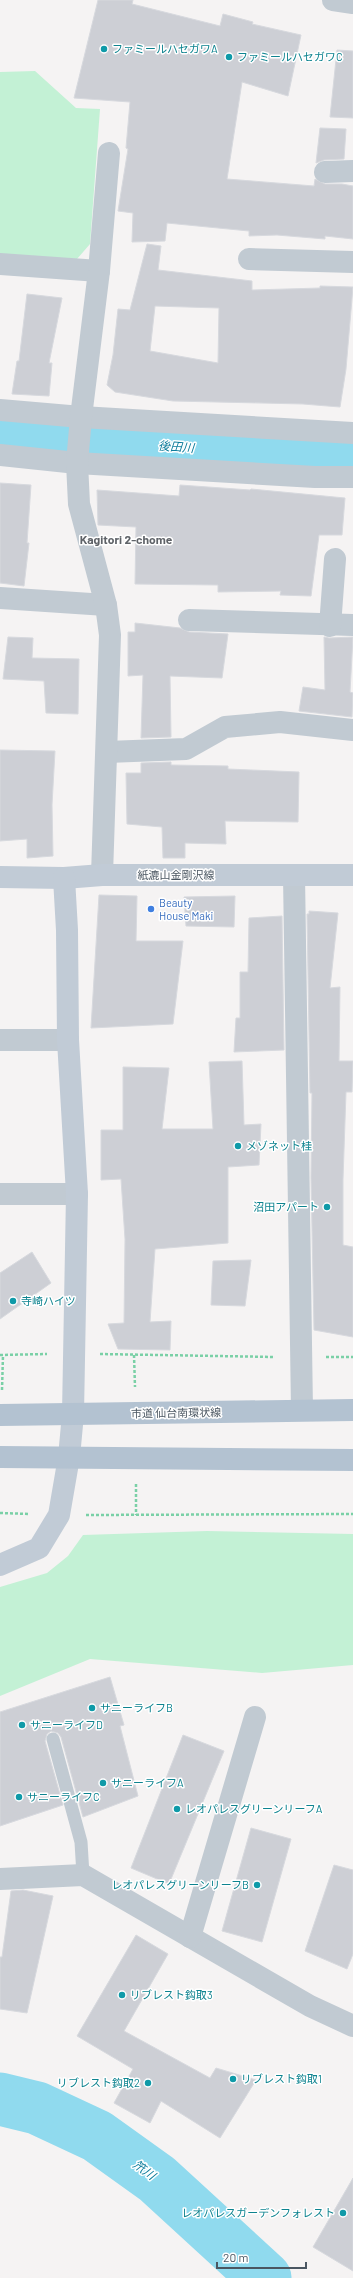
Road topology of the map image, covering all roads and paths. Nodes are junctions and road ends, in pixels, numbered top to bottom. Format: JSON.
{"nodes":[{"id":1,"x":333,"y":0,"type":"edge"},
{"id":2,"x":353,"y":3,"type":"edge"},
{"id":3,"x":109,"y":152,"type":"dead end"},
{"id":4,"x":353,"y":171,"type":"edge"},
{"id":5,"x":325,"y":172,"type":"dead end"},
{"id":6,"x":249,"y":259,"type":"dead end"},
{"id":7,"x":353,"y":262,"type":"edge"},
{"id":8,"x":0,"y":264,"type":"edge"},
{"id":9,"x":100,"y":271,"type":"junction"},
{"id":10,"x":0,"y":410,"type":"edge"},
{"id":11,"x":80,"y":424,"type":"junction"},
{"id":12,"x":353,"y":433,"type":"edge"},
{"id":13,"x":0,"y":455,"type":"edge"},
{"id":14,"x":78,"y":459,"type":"junction"},
{"id":15,"x":353,"y":477,"type":"edge"},
{"id":16,"x":335,"y":559,"type":"dead end"},
{"id":17,"x":0,"y":598,"type":"edge"},
{"id":18,"x":106,"y":605,"type":"junction"},
{"id":19,"x":189,"y":620,"type":"dead end"},
{"id":20,"x":353,"y":625,"type":"edge"},
{"id":21,"x":330,"y":626,"type":"junction"},
{"id":22,"x":353,"y":730,"type":"edge"},
{"id":23,"x":107,"y":752,"type":"junction"},
{"id":24,"x":102,"y":875,"type":"junction"},
{"id":25,"x":294,"y":875,"type":"junction"},
{"id":26,"x":353,"y":875,"type":"edge"},
{"id":27,"x":0,"y":877,"type":"edge"},
{"id":28,"x":64,"y":878,"type":"junction"},
{"id":29,"x":0,"y":1040,"type":"edge"},
{"id":30,"x":68,"y":1040,"type":"junction"},
{"id":31,"x":0,"y":1194,"type":"edge"},
{"id":32,"x":77,"y":1194,"type":"junction"},
{"id":33,"x":73,"y":1354,"type":"junction"},
{"id":34,"x":0,"y":1355,"type":"edge"},
{"id":35,"x":301,"y":1357,"type":"junction"},
{"id":36,"x":353,"y":1357,"type":"edge"},
{"id":37,"x":302,"y":1410,"type":"junction"},
{"id":38,"x":353,"y":1410,"type":"edge"},
{"id":39,"x":72,"y":1414,"type":"junction"},
{"id":40,"x":0,"y":1416,"type":"edge"},
{"id":41,"x":0,"y":1457,"type":"edge"},
{"id":42,"x":70,"y":1457,"type":"junction"},
{"id":43,"x":353,"y":1460,"type":"edge"},
{"id":44,"x":0,"y":1513,"type":"edge"},
{"id":45,"x":353,"y":1514,"type":"edge"},
{"id":46,"x":59,"y":1515,"type":"junction"},
{"id":47,"x":0,"y":1565,"type":"edge"},
{"id":48,"x":255,"y":1717,"type":"dead end"},
{"id":49,"x":53,"y":1739,"type":"dead end"},
{"id":50,"x":83,"y":1875,"type":"junction"},
{"id":51,"x":0,"y":1879,"type":"edge"},
{"id":52,"x":190,"y":1937,"type":"junction"},
{"id":53,"x":353,"y":2026,"type":"edge"}],
"edges":[{"from":1,"to":2,"type":"street"},
{"from":3,"to":9,"type":"street"},
{"from":4,"to":5,"type":"street"},
{"from":6,"to":7,"type":"street"},
{"from":8,"to":9,"type":"street"},
{"from":9,"to":11,"type":"street"},
{"from":10,"to":11,"type":"street"},
{"from":11,"to":12,"type":"street"},
{"from":11,"to":14,"type":"street"},
{"from":13,"to":14,"type":"street"},
{"from":14,"to":15,"type":"street"},
{"from":14,"to":18,"type":"street"},
{"from":16,"to":21,"type":"street"},
{"from":17,"to":18,"type":"street"},
{"from":18,"to":23,"type":"street"},
{"from":19,"to":21,"type":"street"},
{"from":20,"to":21,"type":"street"},
{"from":22,"to":23,"type":"street"},
{"from":23,"to":24,"type":"street"},
{"from":24,"to":25,"type":"street","name":"紙漉山金剛沢線"},
{"from":24,"to":28,"type":"street","name":"紙漉山金剛沢線"},
{"from":25,"to":26,"type":"street","name":"紙漉山金剛沢線"},
{"from":25,"to":35,"type":"street"},
{"from":27,"to":28,"type":"street","name":"紙漉山金剛沢線"},
{"from":28,"to":30,"type":"street"},
{"from":29,"to":30,"type":"street"},
{"from":30,"to":32,"type":"street"},
{"from":31,"to":32,"type":"street"},
{"from":32,"to":33,"type":"street"},
{"from":33,"to":34,"type":"path"},
{"from":33,"to":35,"type":"path"},
{"from":33,"to":39,"type":"street"},
{"from":35,"to":36,"type":"path"},
{"from":35,"to":37,"type":"street"},
{"from":37,"to":38,"type":"main road","name":"市道 仙台南環状線"},
{"from":37,"to":39,"type":"main road","name":"市道 仙台南環状線"},
{"from":39,"to":40,"type":"main road","name":"市道 仙台南環状線"},
{"from":39,"to":42,"type":"street"},
{"from":41,"to":42,"type":"main road"},
{"from":42,"to":43,"type":"main road"},
{"from":42,"to":46,"type":"street"},
{"from":44,"to":46,"type":"path"},
{"from":45,"to":46,"type":"path"},
{"from":46,"to":47,"type":"street"},
{"from":48,"to":52,"type":"street"},
{"from":49,"to":50,"type":"lane"},
{"from":50,"to":51,"type":"street"},
{"from":50,"to":52,"type":"street"},
{"from":52,"to":53,"type":"street"}]}
